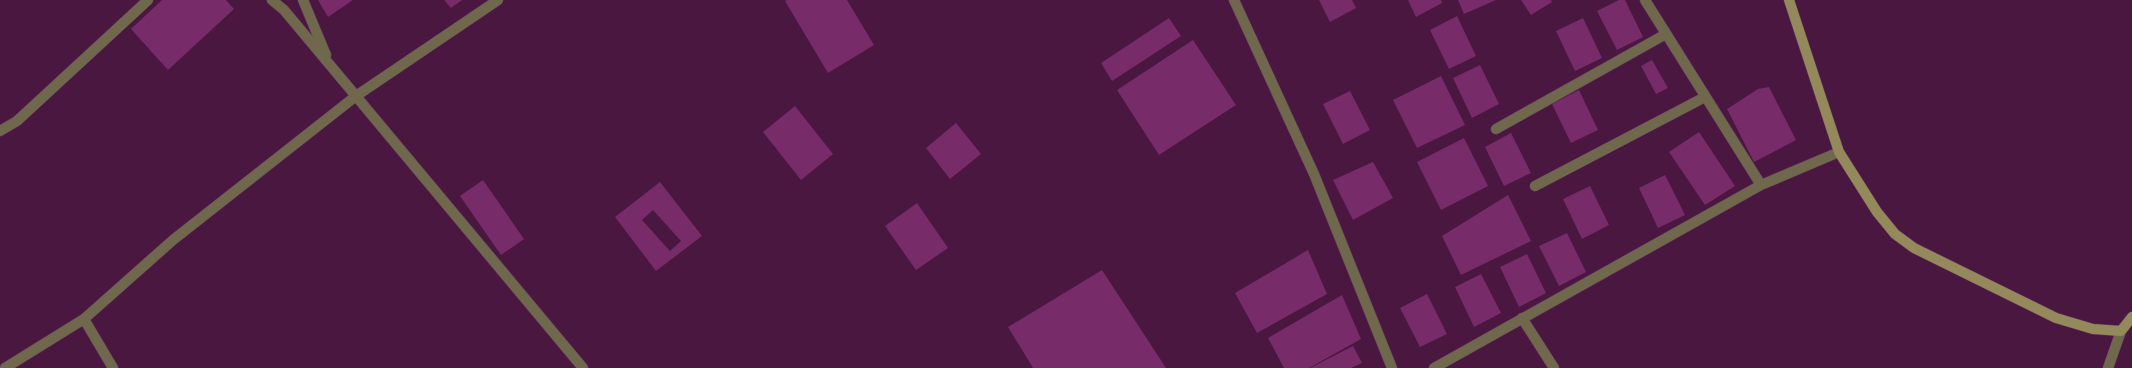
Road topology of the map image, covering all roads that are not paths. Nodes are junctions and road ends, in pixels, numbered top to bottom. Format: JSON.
{"nodes":[{"id":1,"x":148,"y":0,"type":"edge"},
{"id":2,"x":272,"y":0,"type":"edge"},
{"id":3,"x":303,"y":0,"type":"edge"},
{"id":4,"x":498,"y":0,"type":"edge"},
{"id":5,"x":1234,"y":0,"type":"edge"},
{"id":6,"x":1645,"y":0,"type":"edge"},
{"id":7,"x":1789,"y":0,"type":"edge"},
{"id":8,"x":1666,"y":34,"type":"junction"},
{"id":9,"x":330,"y":65,"type":"junction"},
{"id":10,"x":356,"y":96,"type":"junction"},
{"id":11,"x":1705,"y":97,"type":"junction"},
{"id":12,"x":1496,"y":129,"type":"dead end"},
{"id":13,"x":0,"y":131,"type":"edge"},
{"id":14,"x":1839,"y":152,"type":"junction"},
{"id":15,"x":1761,"y":185,"type":"junction"},
{"id":16,"x":1535,"y":186,"type":"dead end"},
{"id":17,"x":2132,"y":317,"type":"edge"},
{"id":18,"x":1522,"y":318,"type":"junction"},
{"id":19,"x":84,"y":319,"type":"junction"},
{"id":20,"x":2121,"y":331,"type":"junction"},
{"id":21,"x":5,"y":368,"type":"edge"},
{"id":22,"x":113,"y":368,"type":"edge"},
{"id":23,"x":583,"y":368,"type":"edge"},
{"id":24,"x":1392,"y":368,"type":"edge"},
{"id":25,"x":1434,"y":368,"type":"edge"},
{"id":26,"x":1554,"y":368,"type":"edge"},
{"id":27,"x":2108,"y":368,"type":"edge"}],
"edges":[{"from":1,"to":13,"type":"street"},
{"from":2,"to":9,"type":"street"},
{"from":3,"to":9,"type":"street"},
{"from":4,"to":10,"type":"street"},
{"from":5,"to":24,"type":"street"},
{"from":6,"to":8,"type":"street"},
{"from":7,"to":14,"type":"street"},
{"from":8,"to":11,"type":"street"},
{"from":8,"to":12,"type":"street"},
{"from":9,"to":10,"type":"street"},
{"from":10,"to":19,"type":"street"},
{"from":10,"to":23,"type":"street"},
{"from":11,"to":15,"type":"street"},
{"from":11,"to":16,"type":"street"},
{"from":14,"to":15,"type":"street"},
{"from":14,"to":20,"type":"street"},
{"from":15,"to":18,"type":"street"},
{"from":17,"to":20,"type":"street"},
{"from":18,"to":25,"type":"street"},
{"from":18,"to":26,"type":"street"},
{"from":19,"to":21,"type":"street"},
{"from":19,"to":22,"type":"street"},
{"from":20,"to":27,"type":"street"}]}
